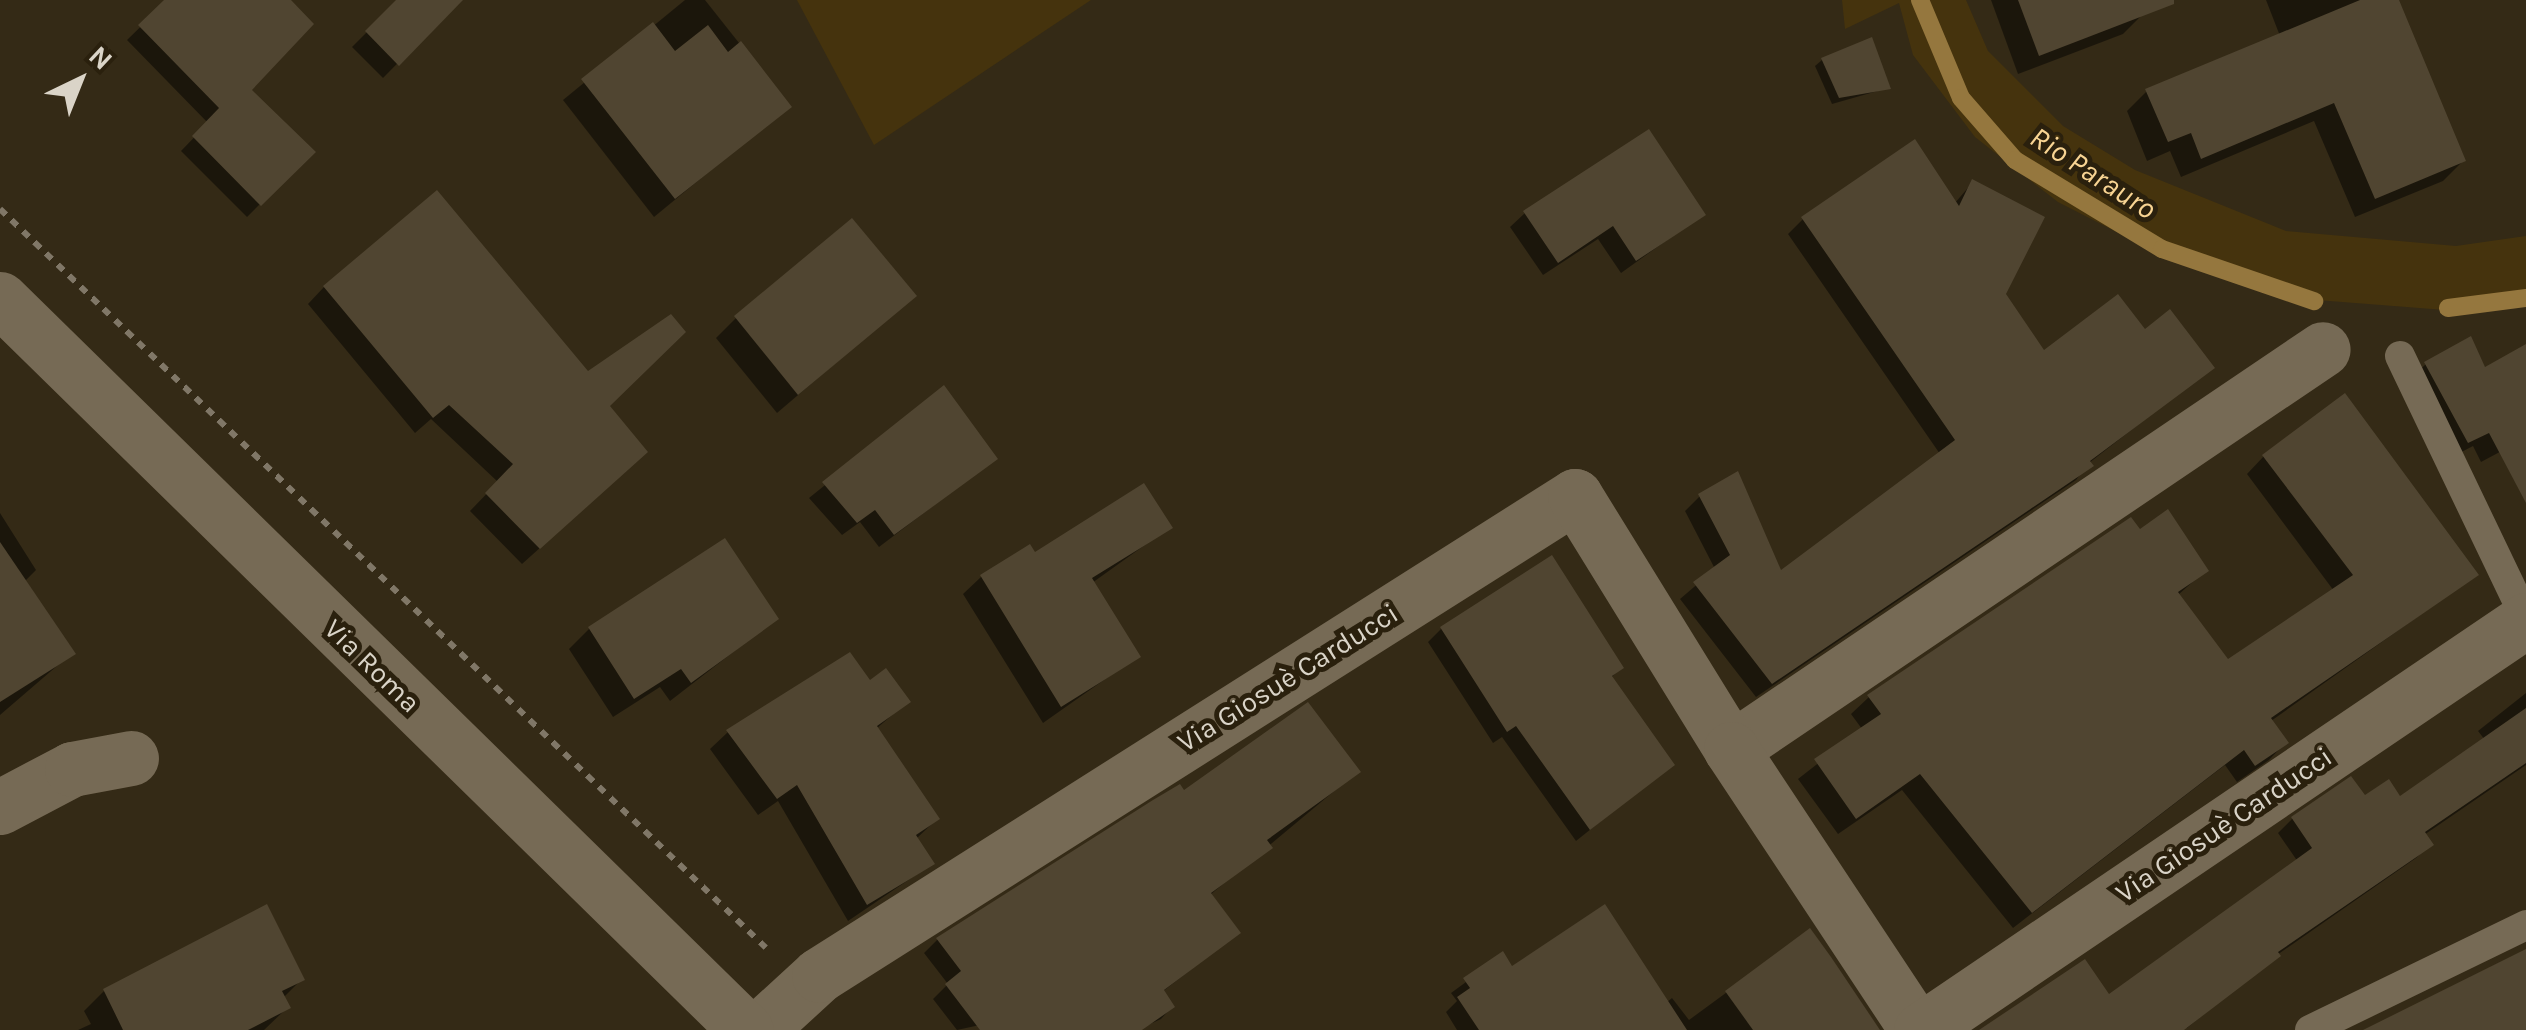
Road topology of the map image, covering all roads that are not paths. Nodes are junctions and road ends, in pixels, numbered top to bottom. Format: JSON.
{"nodes":[{"id":1,"x":0,"y":301,"type":"edge"},
{"id":2,"x":2323,"y":349,"type":"dead end"},
{"id":3,"x":2400,"y":356,"type":"dead end"},
{"id":4,"x":2526,"y":620,"type":"edge"},
{"id":5,"x":1731,"y":749,"type":"junction"},
{"id":6,"x":131,"y":758,"type":"dead end"},
{"id":7,"x":0,"y":806,"type":"edge"},
{"id":8,"x":2526,"y":925,"type":"edge"},
{"id":9,"x":746,"y":1030,"type":"edge"},
{"id":10,"x":759,"y":1030,"type":"edge"},
{"id":11,"x":1919,"y":1030,"type":"edge"},
{"id":12,"x":2310,"y":1030,"type":"edge"}],
"edges":[{"from":1,"to":9,"type":"street","name":"Via Roma"},
{"from":2,"to":5,"type":"street"},
{"from":3,"to":4,"type":"lane"},
{"from":4,"to":11,"type":"street","name":"Via Giosuè Carducci"},
{"from":5,"to":10,"type":"street","name":"Via Giosuè Carducci"},
{"from":5,"to":11,"type":"street","name":"Via Giosuè Carducci"},
{"from":6,"to":7,"type":"street"},
{"from":8,"to":12,"type":"lane"}]}
